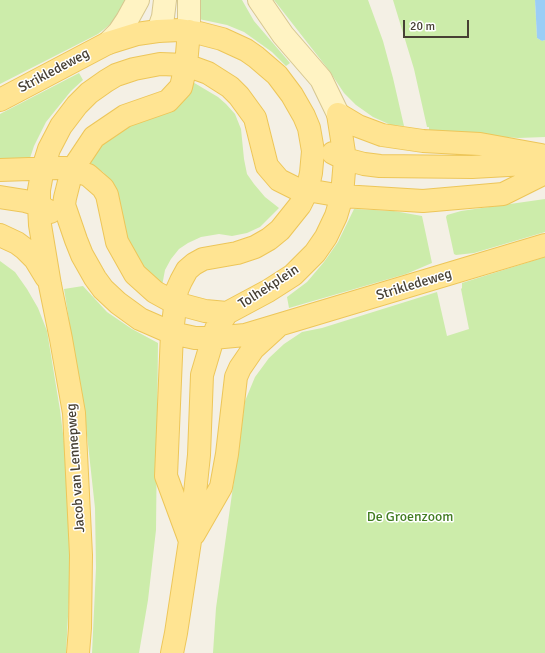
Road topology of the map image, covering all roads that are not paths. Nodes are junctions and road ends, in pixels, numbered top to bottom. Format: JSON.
{"nodes":[{"id":1,"x":138,"y":0,"type":"edge"},
{"id":2,"x":165,"y":0,"type":"edge"},
{"id":3,"x":189,"y":0,"type":"edge"},
{"id":4,"x":259,"y":0,"type":"edge"},
{"id":5,"x":158,"y":31,"type":"junction"},
{"id":6,"x":189,"y":31,"type":"junction"},
{"id":7,"x":108,"y":43,"type":"junction"},
{"id":8,"x":186,"y":65,"type":"junction"},
{"id":9,"x":116,"y":75,"type":"junction"},
{"id":10,"x":0,"y":100,"type":"edge"},
{"id":11,"x":338,"y":114,"type":"junction"},
{"id":12,"x":308,"y":128,"type":"junction"},
{"id":13,"x":545,"y":156,"type":"edge"},
{"id":14,"x":345,"y":159,"type":"junction"},
{"id":15,"x":545,"y":163,"type":"edge"},
{"id":16,"x":43,"y":168,"type":"junction"},
{"id":17,"x":0,"y":170,"type":"edge"},
{"id":18,"x":72,"y":170,"type":"junction"},
{"id":19,"x":545,"y":173,"type":"edge"},
{"id":20,"x":307,"y":191,"type":"junction"},
{"id":21,"x":342,"y":196,"type":"junction"},
{"id":22,"x":0,"y":197,"type":"edge"},
{"id":23,"x":39,"y":205,"type":"junction"},
{"id":24,"x":0,"y":235,"type":"edge"},
{"id":25,"x":76,"y":240,"type":"junction"},
{"id":26,"x":545,"y":245,"type":"edge"},
{"id":27,"x":50,"y":285,"type":"junction"},
{"id":28,"x":175,"y":303,"type":"junction"},
{"id":29,"x":227,"y":313,"type":"junction"},
{"id":30,"x":282,"y":324,"type":"junction"},
{"id":31,"x":172,"y":333,"type":"junction"},
{"id":32,"x":213,"y":338,"type":"junction"},
{"id":33,"x":190,"y":542,"type":"junction"},
{"id":34,"x":78,"y":653,"type":"edge"},
{"id":35,"x":172,"y":653,"type":"edge"}],
"edges":[{"from":1,"to":7,"type":"main road"},
{"from":2,"to":5,"type":"main road"},
{"from":3,"to":6,"type":"main road"},
{"from":4,"to":11,"type":"main road"},
{"from":5,"to":6,"type":"main road"},
{"from":5,"to":7,"type":"main road"},
{"from":5,"to":9,"type":"main road"},
{"from":6,"to":8,"type":"main road"},
{"from":6,"to":12,"type":"main road"},
{"from":7,"to":10,"type":"main road","name":"Strikledeweg"},
{"from":8,"to":9,"type":"main road"},
{"from":8,"to":18,"type":"main road"},
{"from":8,"to":20,"type":"main road"},
{"from":9,"to":16,"type":"main road"},
{"from":11,"to":13,"type":"main road"},
{"from":11,"to":14,"type":"main road","name":"Tolhekplein"},
{"from":12,"to":14,"type":"main road"},
{"from":12,"to":20,"type":"main road"},
{"from":14,"to":15,"type":"main road"},
{"from":14,"to":21,"type":"main road","name":"Tolhekplein"},
{"from":16,"to":17,"type":"main road"},
{"from":16,"to":18,"type":"main road","name":"Tolhekplein"},
{"from":16,"to":23,"type":"main road"},
{"from":18,"to":25,"type":"main road"},
{"from":18,"to":28,"type":"main road","name":"Tolhekplein"},
{"from":19,"to":21,"type":"main road"},
{"from":20,"to":21,"type":"main road"},
{"from":20,"to":28,"type":"main road"},
{"from":21,"to":29,"type":"main road","name":"Tolhekplein"},
{"from":22,"to":23,"type":"main road"},
{"from":23,"to":25,"type":"main road"},
{"from":23,"to":27,"type":"main road"},
{"from":24,"to":27,"type":"main road"},
{"from":25,"to":31,"type":"main road"},
{"from":26,"to":30,"type":"main road","name":"Strikledeweg"},
{"from":27,"to":34,"type":"main road","name":"Jacob van Lennepweg"},
{"from":28,"to":29,"type":"main road","name":"Tolhekplein"},
{"from":28,"to":31,"type":"main road"},
{"from":29,"to":32,"type":"main road","name":"Tolhekplein"},
{"from":30,"to":32,"type":"main road"},
{"from":30,"to":33,"type":"main road"},
{"from":31,"to":32,"type":"main road"},
{"from":31,"to":33,"type":"main road"},
{"from":32,"to":33,"type":"main road"},
{"from":33,"to":35,"type":"main road"}]}
